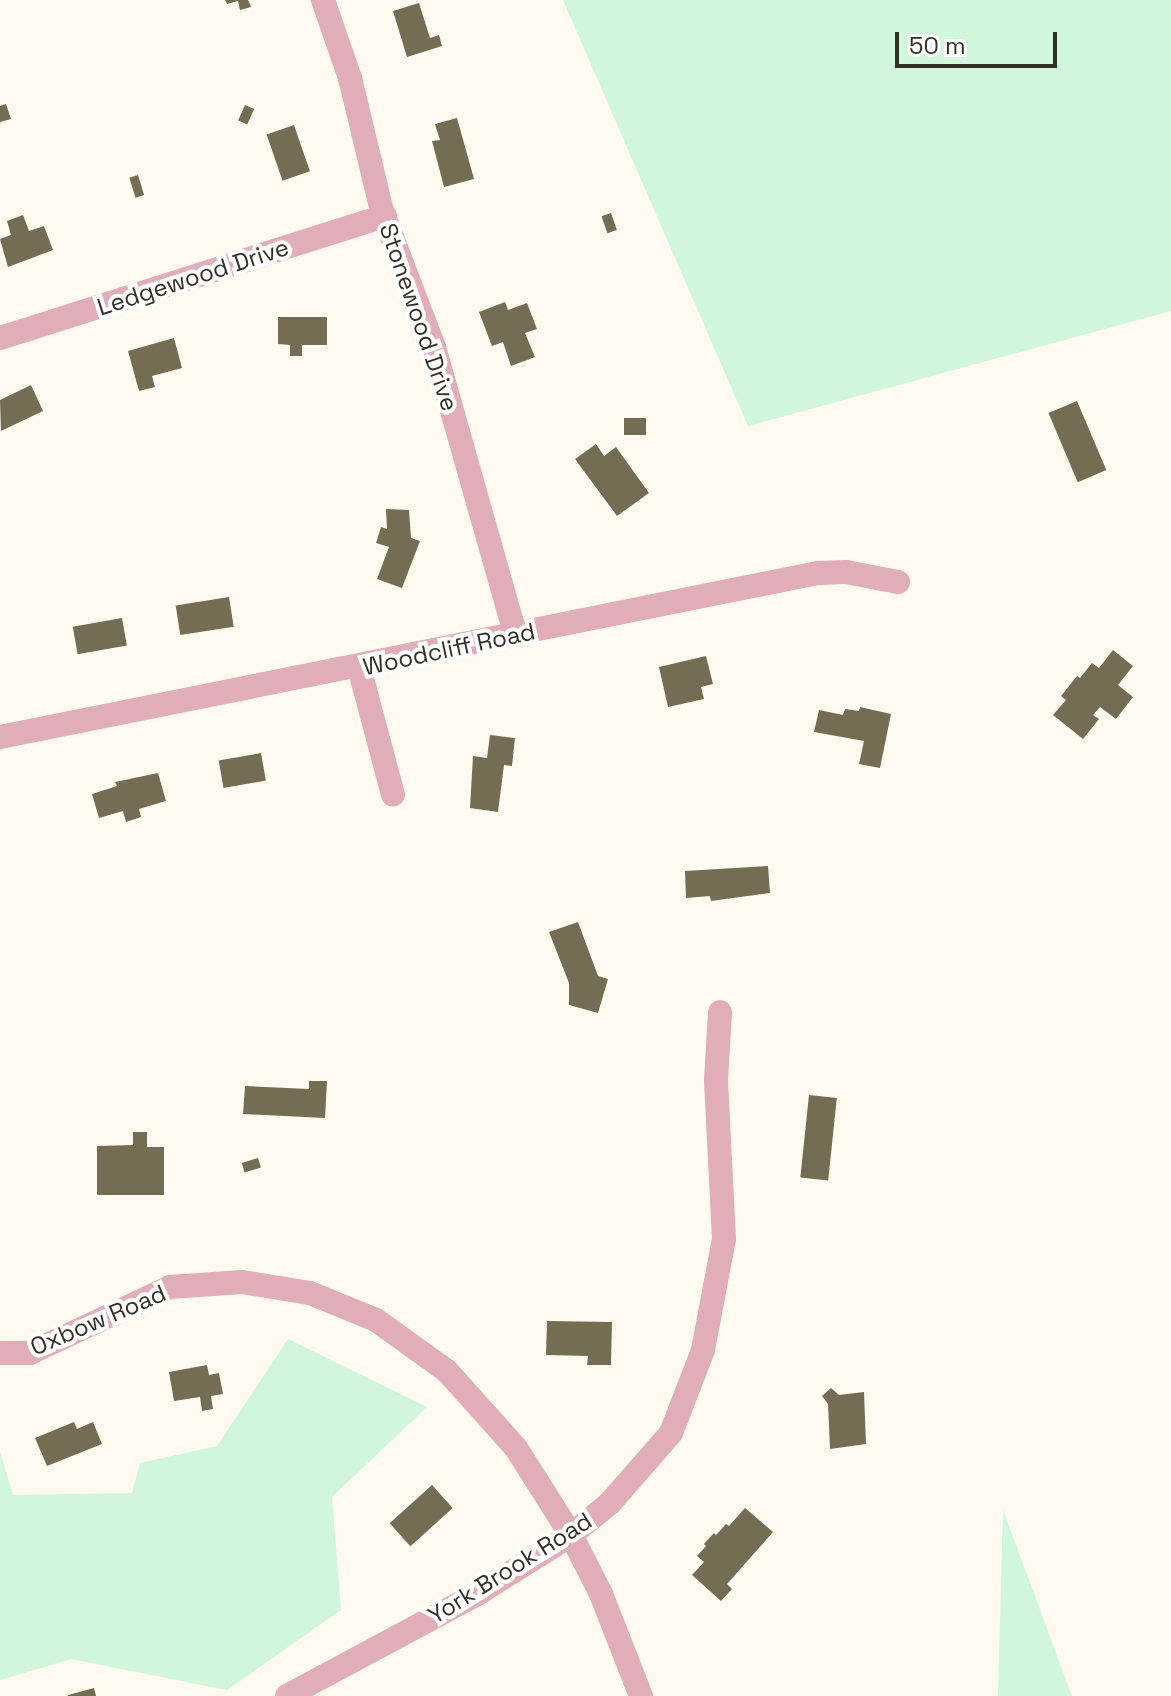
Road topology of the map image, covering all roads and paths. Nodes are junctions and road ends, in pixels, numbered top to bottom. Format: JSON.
{"nodes":[{"id":1,"x":323,"y":0,"type":"edge"},
{"id":2,"x":385,"y":216,"type":"junction"},
{"id":3,"x":0,"y":338,"type":"edge"},
{"id":4,"x":898,"y":582,"type":"dead end"},
{"id":5,"x":515,"y":634,"type":"junction"},
{"id":6,"x":359,"y":667,"type":"junction"},
{"id":7,"x":0,"y":737,"type":"edge"},
{"id":8,"x":393,"y":795,"type":"dead end"},
{"id":9,"x":720,"y":1012,"type":"dead end"},
{"id":10,"x":0,"y":1353,"type":"edge"},
{"id":11,"x":571,"y":1535,"type":"junction"},
{"id":12,"x":287,"y":1696,"type":"edge"},
{"id":13,"x":641,"y":1696,"type":"edge"}],
"edges":[{"from":1,"to":2,"type":"street","name":"Stonewood Drive"},
{"from":2,"to":3,"type":"street","name":"Ledgewood Drive"},
{"from":2,"to":5,"type":"street","name":"Stonewood Drive"},
{"from":4,"to":5,"type":"street","name":"Woodcliff Road"},
{"from":5,"to":6,"type":"street","name":"Woodcliff Road"},
{"from":6,"to":7,"type":"street","name":"Woodcliff Road"},
{"from":6,"to":8,"type":"street"},
{"from":9,"to":11,"type":"street","name":"York Brook Road"},
{"from":10,"to":11,"type":"street","name":"Oxbow Road"},
{"from":11,"to":12,"type":"street","name":"York Brook Road"},
{"from":11,"to":13,"type":"street","name":"Oxbow Road"}]}
